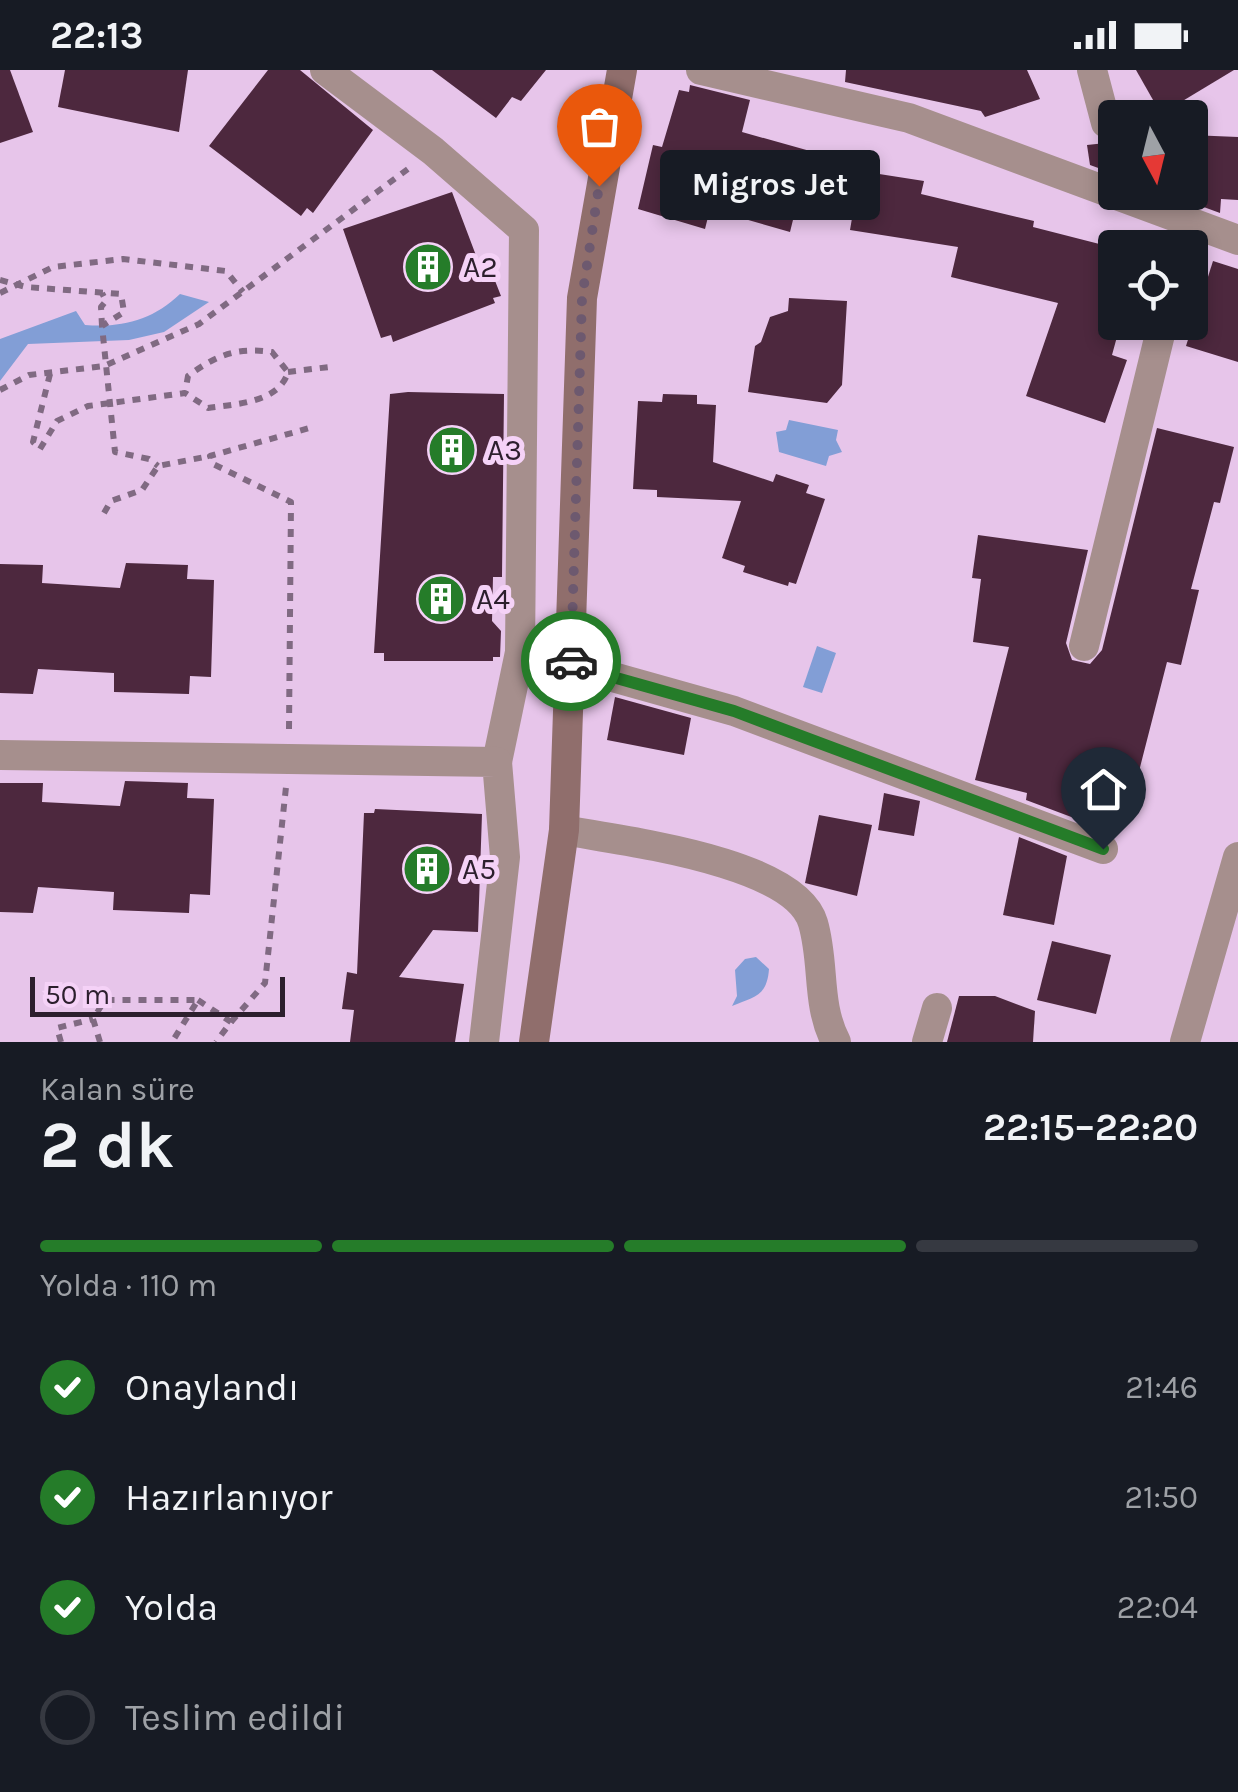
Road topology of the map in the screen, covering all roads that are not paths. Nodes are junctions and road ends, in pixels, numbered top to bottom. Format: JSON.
{"nodes":[{"id":1,"x":326,"y":70,"type":"edge"},
{"id":2,"x":622,"y":70,"type":"edge"},
{"id":3,"x":701,"y":70,"type":"edge"},
{"id":4,"x":1092,"y":70,"type":"edge"},
{"id":5,"x":1100,"y":100,"type":"edge"},
{"id":6,"x":1172,"y":230,"type":"edge"},
{"id":7,"x":1208,"y":237,"type":"edge"},
{"id":8,"x":1238,"y":240,"type":"edge"},
{"id":9,"x":1159,"y":340,"type":"edge"},
{"id":10,"x":1084,"y":646,"type":"dead end"},
{"id":11,"x":570,"y":665,"type":"junction"},
{"id":12,"x":0,"y":755,"type":"edge"},
{"id":13,"x":497,"y":762,"type":"junction"},
{"id":14,"x":564,"y":830,"type":"junction"},
{"id":15,"x":1103,"y":849,"type":"dead end"},
{"id":16,"x":1238,"y":857,"type":"edge"},
{"id":17,"x":938,"y":1008,"type":"dead end"},
{"id":18,"x":484,"y":1042,"type":"edge"},
{"id":19,"x":534,"y":1042,"type":"edge"},
{"id":20,"x":836,"y":1042,"type":"edge"},
{"id":21,"x":927,"y":1042,"type":"edge"},
{"id":22,"x":1186,"y":1042,"type":"edge"}],
"edges":[{"from":1,"to":13,"type":"street"},
{"from":2,"to":11,"type":"street"},
{"from":3,"to":6,"type":"street"},
{"from":4,"to":5,"type":"street"},
{"from":7,"to":8,"type":"street"},
{"from":9,"to":10,"type":"street"},
{"from":11,"to":14,"type":"street"},
{"from":11,"to":15,"type":"street"},
{"from":12,"to":13,"type":"street"},
{"from":13,"to":18,"type":"street"},
{"from":14,"to":19,"type":"street"},
{"from":14,"to":20,"type":"street"},
{"from":16,"to":22,"type":"street"},
{"from":17,"to":21,"type":"street"}]}
